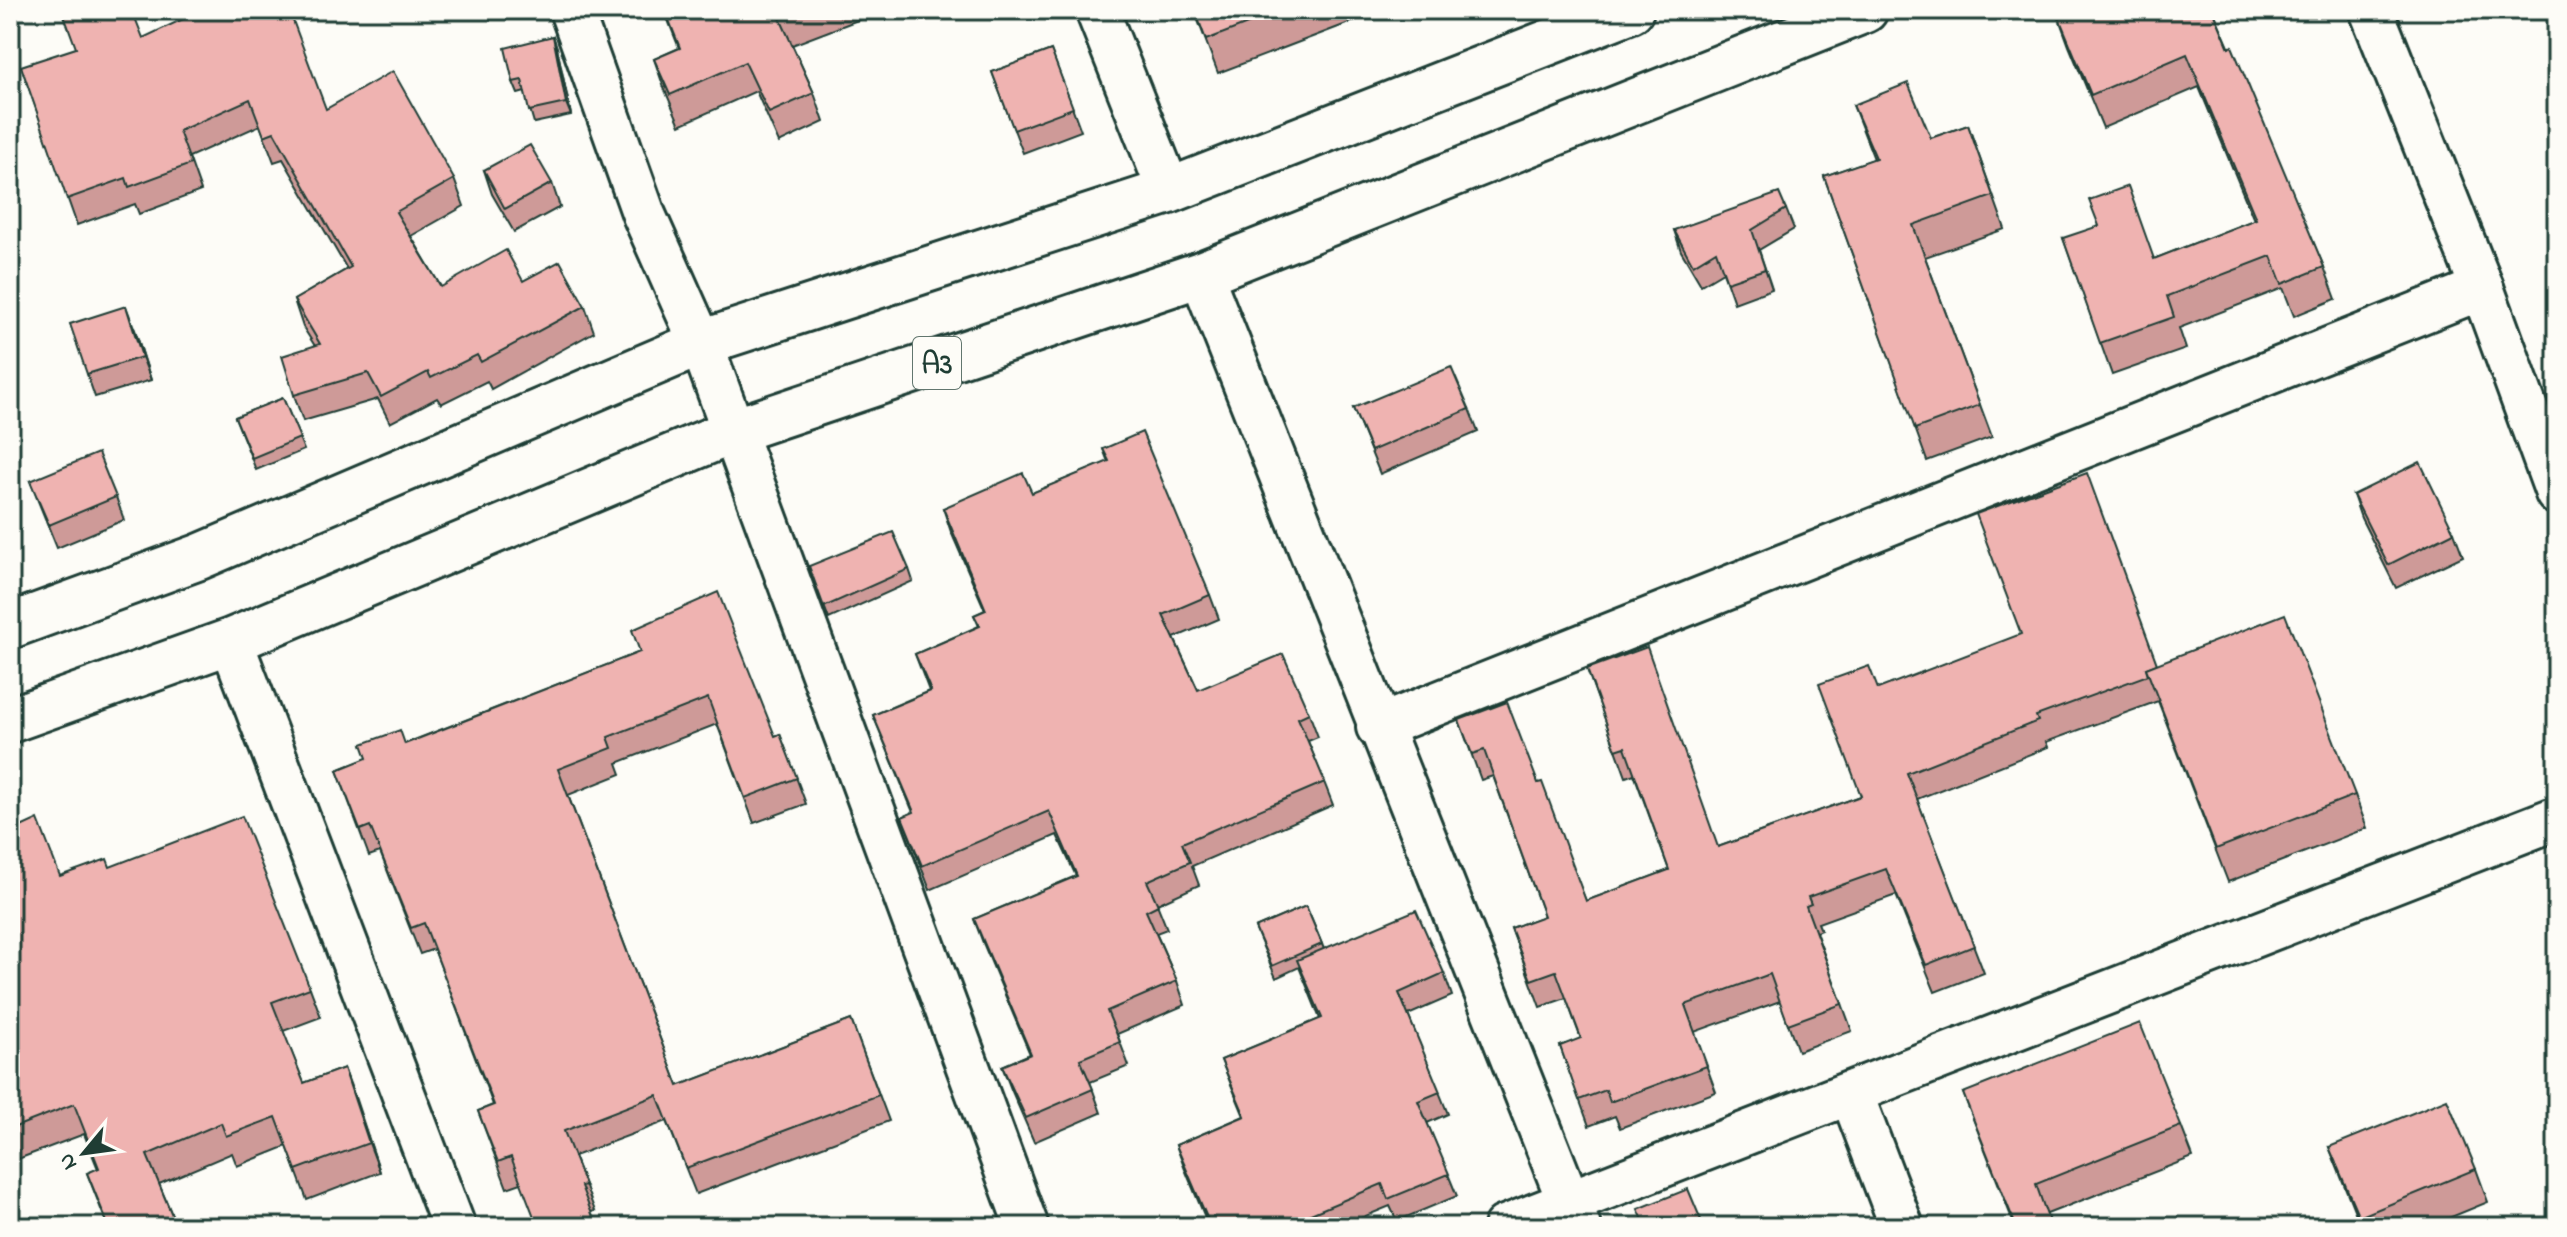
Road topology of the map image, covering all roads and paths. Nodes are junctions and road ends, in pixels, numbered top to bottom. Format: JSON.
{"nodes":[{"id":1,"x":571,"y":10,"type":"edge"},
{"id":2,"x":1097,"y":10,"type":"edge"},
{"id":3,"x":1631,"y":10,"type":"edge"},
{"id":4,"x":1865,"y":10,"type":"edge"},
{"id":5,"x":2371,"y":10,"type":"edge"},
{"id":6,"x":1169,"y":191,"type":"junction"},
{"id":7,"x":1201,"y":274,"type":"junction"},
{"id":8,"x":2482,"y":288,"type":"junction"},
{"id":9,"x":701,"y":343,"type":"junction"},
{"id":10,"x":733,"y":431,"type":"junction"},
{"id":11,"x":2557,"y":493,"type":"edge"},
{"id":12,"x":10,"y":626,"type":"edge"},
{"id":13,"x":231,"y":641,"type":"junction"},
{"id":14,"x":10,"y":720,"type":"edge"},
{"id":15,"x":1378,"y":727,"type":"junction"},
{"id":16,"x":2557,"y":818,"type":"edge"},
{"id":17,"x":1851,"y":1093,"type":"junction"},
{"id":18,"x":1575,"y":1215,"type":"edge"},
{"id":19,"x":454,"y":1227,"type":"edge"},
{"id":20,"x":1027,"y":1227,"type":"edge"},
{"id":21,"x":1505,"y":1227,"type":"edge"},
{"id":22,"x":1902,"y":1227,"type":"edge"}],
"edges":[{"from":1,"to":9,"type":"street"},
{"from":2,"to":6,"type":"street"},
{"from":3,"to":6,"type":"highway"},
{"from":4,"to":7,"type":"highway","number":"A3"},
{"from":5,"to":8,"type":"street"},
{"from":6,"to":9,"type":"highway"},
{"from":7,"to":10,"type":"highway","number":"A3"},
{"from":7,"to":15,"type":"street"},
{"from":8,"to":11,"type":"street"},
{"from":8,"to":15,"type":"street"},
{"from":9,"to":10,"type":"street"},
{"from":9,"to":12,"type":"highway"},
{"from":10,"to":13,"type":"highway","number":"A3"},
{"from":10,"to":20,"type":"street"},
{"from":13,"to":14,"type":"highway","number":"A3"},
{"from":13,"to":19,"type":"street"},
{"from":15,"to":18,"type":"street"},
{"from":16,"to":17,"type":"street"},
{"from":17,"to":18,"type":"street"},
{"from":17,"to":22,"type":"street"},
{"from":18,"to":21,"type":"street"}]}
